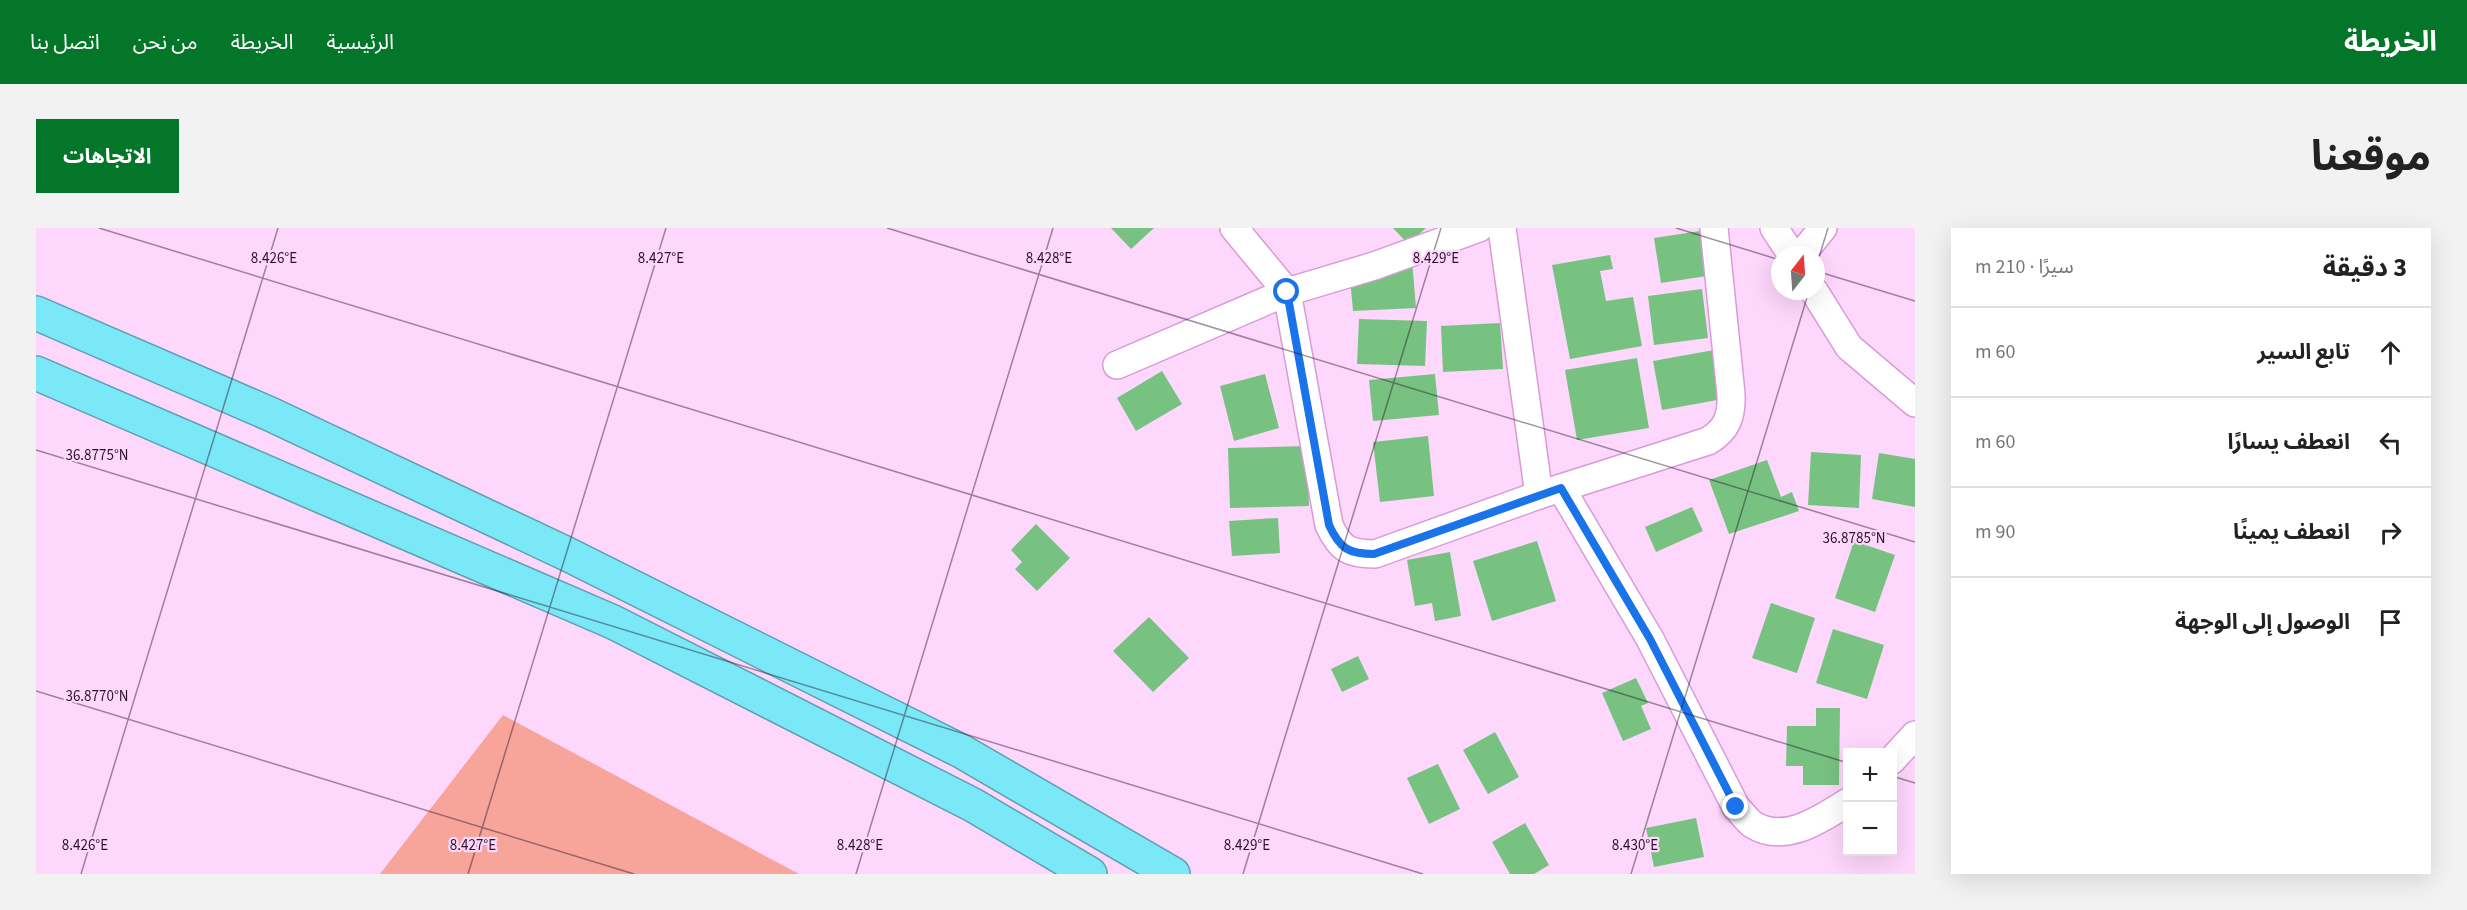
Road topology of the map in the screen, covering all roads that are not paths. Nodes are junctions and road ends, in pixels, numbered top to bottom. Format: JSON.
{"nodes":[{"id":1,"x":1234,"y":228,"type":"edge"},
{"id":2,"x":1479,"y":228,"type":"edge"},
{"id":3,"x":1502,"y":228,"type":"edge"},
{"id":4,"x":1714,"y":228,"type":"edge"},
{"id":5,"x":1774,"y":228,"type":"edge"},
{"id":6,"x":1823,"y":228,"type":"edge"},
{"id":7,"x":1786,"y":246,"type":"edge"},
{"id":8,"x":1808,"y":246,"type":"edge"},
{"id":9,"x":1287,"y":292,"type":"junction"},
{"id":10,"x":1820,"y":300,"type":"edge"},
{"id":11,"x":36,"y":313,"type":"edge"},
{"id":12,"x":1117,"y":365,"type":"dead end"},
{"id":13,"x":36,"y":374,"type":"edge"},
{"id":14,"x":1915,"y":403,"type":"edge"},
{"id":15,"x":1550,"y":492,"type":"junction"},
{"id":16,"x":1915,"y":735,"type":"edge"},
{"id":17,"x":1897,"y":755,"type":"edge"},
{"id":18,"x":1843,"y":805,"type":"edge"},
{"id":19,"x":1090,"y":874,"type":"edge"},
{"id":20,"x":1173,"y":874,"type":"edge"}],
"edges":[{"from":1,"to":9,"type":"street"},
{"from":2,"to":9,"type":"street"},
{"from":3,"to":15,"type":"street"},
{"from":4,"to":15,"type":"street"},
{"from":5,"to":7,"type":"street"},
{"from":6,"to":8,"type":"street"},
{"from":9,"to":12,"type":"street"},
{"from":9,"to":15,"type":"street"},
{"from":10,"to":14,"type":"street"},
{"from":11,"to":20,"type":"highway"},
{"from":13,"to":19,"type":"highway"},
{"from":15,"to":18,"type":"street"},
{"from":16,"to":17,"type":"street"}]}
